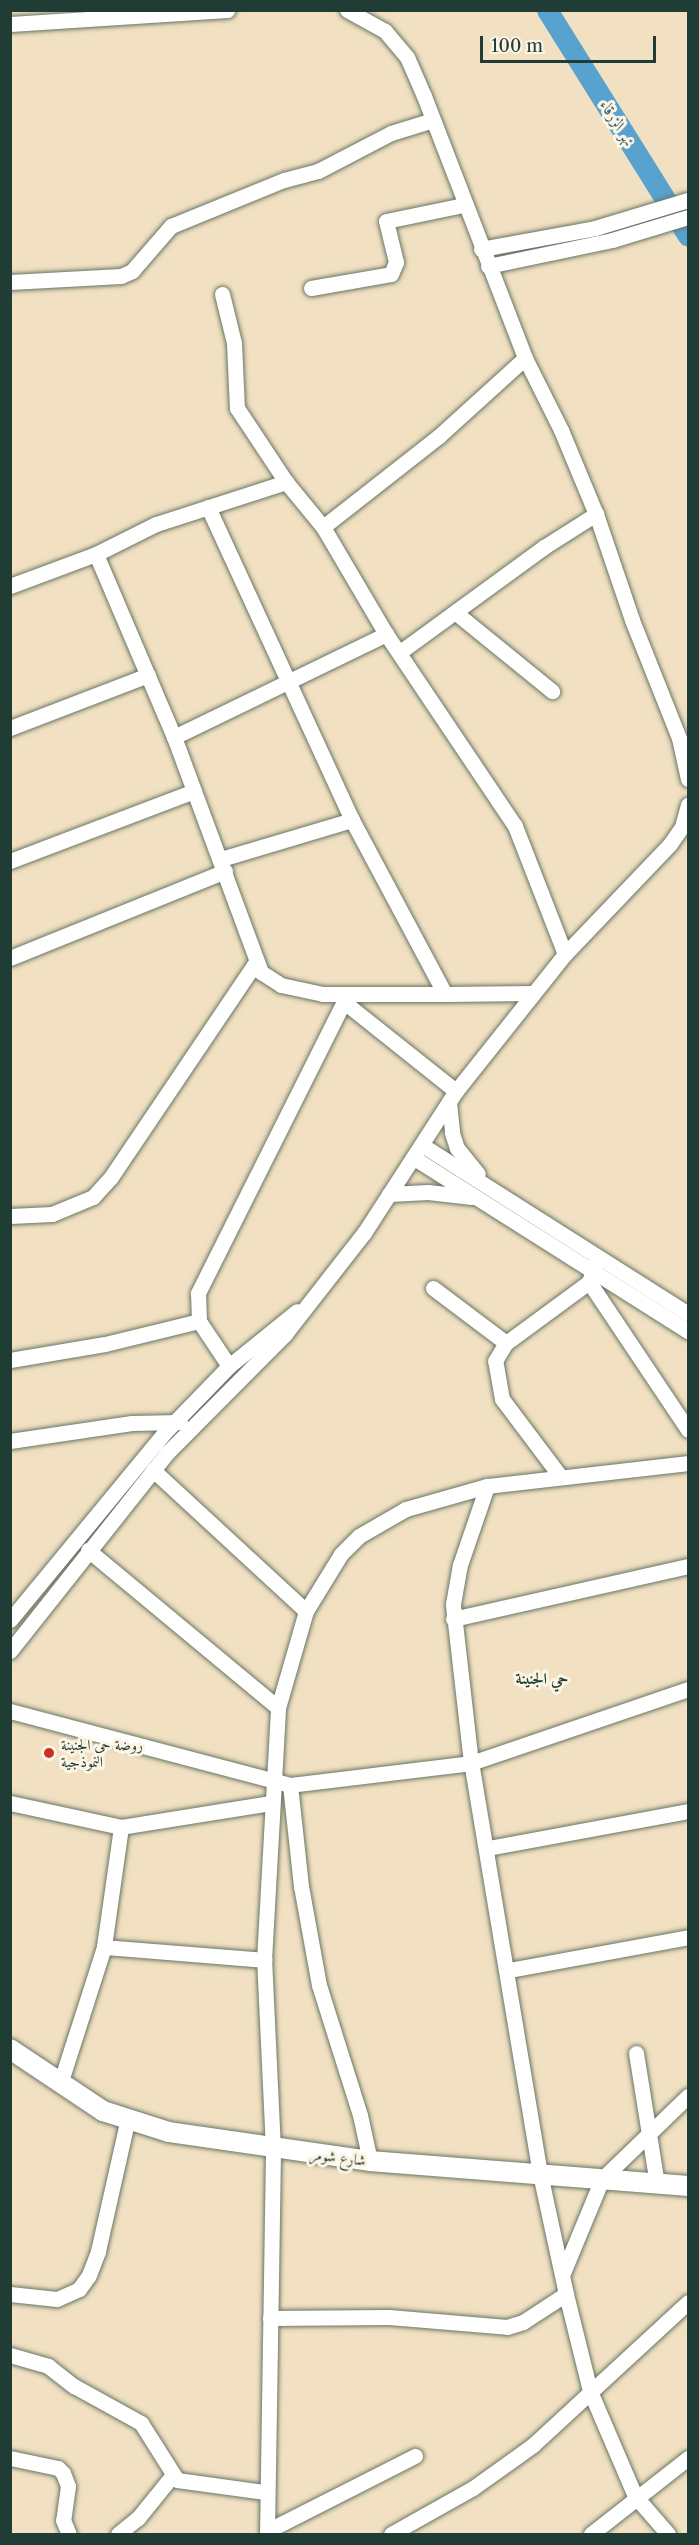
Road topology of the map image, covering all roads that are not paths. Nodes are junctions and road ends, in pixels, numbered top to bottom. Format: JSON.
{"nodes":[{"id":1,"x":228,"y":10,"type":"edge"},
{"id":2,"x":347,"y":10,"type":"edge"},
{"id":3,"x":10,"y":24,"type":"edge"},
{"id":4,"x":433,"y":120,"type":"junction"},
{"id":5,"x":688,"y":200,"type":"edge"},
{"id":6,"x":463,"y":205,"type":"junction"},
{"id":7,"x":688,"y":217,"type":"edge"},
{"id":8,"x":481,"y":249,"type":"junction"},
{"id":9,"x":488,"y":266,"type":"junction"},
{"id":10,"x":10,"y":282,"type":"edge"},
{"id":11,"x":311,"y":288,"type":"dead end"},
{"id":12,"x":222,"y":294,"type":"dead end"},
{"id":13,"x":525,"y":358,"type":"junction"},
{"id":14,"x":286,"y":482,"type":"junction"},
{"id":15,"x":207,"y":507,"type":"junction"},
{"id":16,"x":596,"y":514,"type":"junction"},
{"id":17,"x":324,"y":526,"type":"junction"},
{"id":18,"x":96,"y":554,"type":"junction"},
{"id":19,"x":10,"y":586,"type":"edge"},
{"id":20,"x":456,"y":613,"type":"junction"},
{"id":21,"x":386,"y":634,"type":"junction"},
{"id":22,"x":400,"y":652,"type":"junction"},
{"id":23,"x":148,"y":675,"type":"junction"},
{"id":24,"x":289,"y":684,"type":"junction"},
{"id":25,"x":552,"y":692,"type":"dead end"},
{"id":26,"x":10,"y":728,"type":"edge"},
{"id":27,"x":174,"y":737,"type":"junction"},
{"id":28,"x":688,"y":779,"type":"edge"},
{"id":29,"x":194,"y":791,"type":"junction"},
{"id":30,"x":688,"y":805,"type":"edge"},
{"id":31,"x":352,"y":820,"type":"junction"},
{"id":32,"x":10,"y":861,"type":"edge"},
{"id":33,"x":223,"y":865,"type":"junction"},
{"id":34,"x":565,"y":954,"type":"junction"},
{"id":35,"x":10,"y":958,"type":"edge"},
{"id":36,"x":256,"y":962,"type":"junction"},
{"id":37,"x":532,"y":993,"type":"junction"},
{"id":38,"x":445,"y":994,"type":"junction"},
{"id":39,"x":345,"y":999,"type":"junction"},
{"id":40,"x":452,"y":1096,"type":"junction"},
{"id":41,"x":423,"y":1145,"type":"junction"},
{"id":42,"x":414,"y":1158,"type":"junction"},
{"id":43,"x":490,"y":1187,"type":"junction"},
{"id":44,"x":389,"y":1194,"type":"junction"},
{"id":45,"x":479,"y":1198,"type":"junction"},
{"id":46,"x":10,"y":1216,"type":"edge"},
{"id":47,"x":593,"y":1269,"type":"junction"},
{"id":48,"x":433,"y":1288,"type":"dead end"},
{"id":49,"x":312,"y":1300,"type":"junction"},
{"id":50,"x":688,"y":1314,"type":"edge"},
{"id":51,"x":199,"y":1321,"type":"junction"},
{"id":52,"x":688,"y":1331,"type":"edge"},
{"id":53,"x":506,"y":1343,"type":"junction"},
{"id":54,"x":10,"y":1360,"type":"edge"},
{"id":55,"x":229,"y":1366,"type":"junction"},
{"id":56,"x":176,"y":1421,"type":"junction"},
{"id":57,"x":193,"y":1425,"type":"junction"},
{"id":58,"x":688,"y":1430,"type":"edge"},
{"id":59,"x":10,"y":1440,"type":"edge"},
{"id":60,"x":688,"y":1463,"type":"edge"},
{"id":61,"x":153,"y":1470,"type":"junction"},
{"id":62,"x":560,"y":1476,"type":"junction"},
{"id":63,"x":487,"y":1486,"type":"junction"},
{"id":64,"x":88,"y":1550,"type":"junction"},
{"id":65,"x":688,"y":1566,"type":"edge"},
{"id":66,"x":306,"y":1611,"type":"junction"},
{"id":67,"x":12,"y":1616,"type":"edge"},
{"id":68,"x":453,"y":1619,"type":"junction"},
{"id":69,"x":10,"y":1651,"type":"edge"},
{"id":70,"x":688,"y":1689,"type":"edge"},
{"id":71,"x":278,"y":1708,"type":"junction"},
{"id":72,"x":10,"y":1711,"type":"edge"},
{"id":73,"x":471,"y":1763,"type":"junction"},
{"id":74,"x":272,"y":1781,"type":"junction"},
{"id":75,"x":290,"y":1785,"type":"junction"},
{"id":76,"x":10,"y":1803,"type":"edge"},
{"id":77,"x":271,"y":1803,"type":"junction"},
{"id":78,"x":688,"y":1811,"type":"edge"},
{"id":79,"x":122,"y":1827,"type":"junction"},
{"id":80,"x":488,"y":1848,"type":"junction"},
{"id":81,"x":688,"y":1937,"type":"edge"},
{"id":82,"x":104,"y":1947,"type":"junction"},
{"id":83,"x":264,"y":1960,"type":"junction"},
{"id":84,"x":508,"y":1970,"type":"junction"},
{"id":85,"x":10,"y":2049,"type":"edge"},
{"id":86,"x":636,"y":2053,"type":"dead end"},
{"id":87,"x":60,"y":2084,"type":"junction"},
{"id":88,"x":688,"y":2096,"type":"edge"},
{"id":89,"x":127,"y":2122,"type":"junction"},
{"id":90,"x":648,"y":2133,"type":"junction"},
{"id":91,"x":273,"y":2149,"type":"junction"},
{"id":92,"x":370,"y":2161,"type":"junction"},
{"id":93,"x":540,"y":2174,"type":"junction"},
{"id":94,"x":602,"y":2179,"type":"junction"},
{"id":95,"x":657,"y":2184,"type":"junction"},
{"id":96,"x":688,"y":2186,"type":"edge"},
{"id":97,"x":562,"y":2273,"type":"junction"},
{"id":98,"x":10,"y":2294,"type":"edge"},
{"id":99,"x":566,"y":2294,"type":"junction"},
{"id":100,"x":688,"y":2302,"type":"edge"},
{"id":101,"x":270,"y":2318,"type":"junction"},
{"id":102,"x":10,"y":2355,"type":"edge"},
{"id":103,"x":590,"y":2391,"type":"junction"},
{"id":104,"x":415,"y":2456,"type":"dead end"},
{"id":105,"x":10,"y":2458,"type":"edge"},
{"id":106,"x":688,"y":2458,"type":"edge"},
{"id":107,"x":172,"y":2476,"type":"junction"},
{"id":108,"x":265,"y":2492,"type":"junction"},
{"id":109,"x":635,"y":2496,"type":"junction"},
{"id":110,"x":267,"y":2533,"type":"edge"},
{"id":111,"x":69,"y":2535,"type":"edge"},
{"id":112,"x":118,"y":2535,"type":"edge"},
{"id":113,"x":391,"y":2535,"type":"edge"},
{"id":114,"x":591,"y":2535,"type":"edge"},
{"id":115,"x":668,"y":2535,"type":"edge"}],
"edges":[{"from":1,"to":3,"type":"street"},
{"from":2,"to":4,"type":"street"},
{"from":4,"to":6,"type":"street"},
{"from":4,"to":10,"type":"street"},
{"from":5,"to":8,"type":"street"},
{"from":6,"to":8,"type":"street"},
{"from":6,"to":11,"type":"street"},
{"from":7,"to":9,"type":"street"},
{"from":8,"to":9,"type":"street"},
{"from":9,"to":13,"type":"street"},
{"from":12,"to":14,"type":"street"},
{"from":13,"to":16,"type":"street"},
{"from":13,"to":17,"type":"street"},
{"from":14,"to":15,"type":"street"},
{"from":14,"to":17,"type":"street"},
{"from":15,"to":18,"type":"street"},
{"from":15,"to":24,"type":"street"},
{"from":16,"to":20,"type":"street"},
{"from":16,"to":28,"type":"street"},
{"from":17,"to":21,"type":"street"},
{"from":18,"to":19,"type":"street"},
{"from":18,"to":23,"type":"street"},
{"from":20,"to":22,"type":"street"},
{"from":20,"to":25,"type":"street"},
{"from":21,"to":22,"type":"street"},
{"from":21,"to":24,"type":"street"},
{"from":22,"to":34,"type":"street"},
{"from":23,"to":26,"type":"street"},
{"from":23,"to":27,"type":"street"},
{"from":24,"to":27,"type":"street"},
{"from":24,"to":31,"type":"street"},
{"from":27,"to":29,"type":"street"},
{"from":29,"to":32,"type":"street"},
{"from":29,"to":33,"type":"street"},
{"from":30,"to":34,"type":"street"},
{"from":31,"to":33,"type":"street"},
{"from":31,"to":38,"type":"street"},
{"from":33,"to":35,"type":"street"},
{"from":33,"to":36,"type":"street"},
{"from":34,"to":37,"type":"street"},
{"from":36,"to":39,"type":"street"},
{"from":36,"to":46,"type":"street"},
{"from":37,"to":38,"type":"street"},
{"from":37,"to":40,"type":"street"},
{"from":38,"to":39,"type":"street"},
{"from":39,"to":40,"type":"street"},
{"from":39,"to":51,"type":"street"},
{"from":40,"to":41,"type":"street"},
{"from":40,"to":43,"type":"street"},
{"from":41,"to":42,"type":"street"},
{"from":41,"to":43,"type":"street"},
{"from":42,"to":44,"type":"street"},
{"from":42,"to":45,"type":"street"},
{"from":43,"to":47,"type":"street"},
{"from":44,"to":45,"type":"street"},
{"from":44,"to":49,"type":"street"},
{"from":45,"to":47,"type":"street"},
{"from":47,"to":50,"type":"street"},
{"from":47,"to":52,"type":"street"},
{"from":47,"to":53,"type":"street"},
{"from":47,"to":58,"type":"street"},
{"from":48,"to":53,"type":"street"},
{"from":49,"to":55,"type":"street"},
{"from":49,"to":57,"type":"street"},
{"from":51,"to":54,"type":"street"},
{"from":51,"to":55,"type":"street"},
{"from":53,"to":62,"type":"street"},
{"from":55,"to":56,"type":"street"},
{"from":56,"to":57,"type":"street"},
{"from":56,"to":59,"type":"street"},
{"from":56,"to":67,"type":"street"},
{"from":57,"to":61,"type":"street"},
{"from":60,"to":62,"type":"street"},
{"from":61,"to":64,"type":"street"},
{"from":61,"to":66,"type":"street"},
{"from":62,"to":63,"type":"street"},
{"from":63,"to":66,"type":"street"},
{"from":63,"to":68,"type":"street"},
{"from":64,"to":69,"type":"street"},
{"from":64,"to":71,"type":"street"},
{"from":65,"to":68,"type":"street"},
{"from":66,"to":71,"type":"street"},
{"from":68,"to":73,"type":"street"},
{"from":70,"to":73,"type":"street"},
{"from":71,"to":74,"type":"street"},
{"from":72,"to":74,"type":"street"},
{"from":73,"to":75,"type":"street"},
{"from":73,"to":80,"type":"street"},
{"from":74,"to":75,"type":"street"},
{"from":74,"to":77,"type":"street"},
{"from":75,"to":92,"type":"street"},
{"from":76,"to":79,"type":"street"},
{"from":77,"to":79,"type":"street"},
{"from":77,"to":83,"type":"street"},
{"from":78,"to":80,"type":"street"},
{"from":79,"to":82,"type":"street"},
{"from":80,"to":84,"type":"street"},
{"from":81,"to":84,"type":"street"},
{"from":82,"to":83,"type":"street"},
{"from":82,"to":87,"type":"street"},
{"from":83,"to":91,"type":"street"},
{"from":84,"to":93,"type":"street"},
{"from":85,"to":87,"type":"main road","name":"شارع شومر"},
{"from":86,"to":90,"type":"street"},
{"from":87,"to":89,"type":"main road","name":"شارع شومر"},
{"from":88,"to":90,"type":"street"},
{"from":89,"to":91,"type":"main road","name":"شارع شومر"},
{"from":89,"to":98,"type":"street"},
{"from":90,"to":94,"type":"street"},
{"from":90,"to":95,"type":"street"},
{"from":91,"to":92,"type":"main road","name":"شارع شومر"},
{"from":91,"to":101,"type":"street"},
{"from":92,"to":93,"type":"main road","name":"شارع شومر"},
{"from":93,"to":94,"type":"main road","name":"شارع شومر"},
{"from":93,"to":97,"type":"street"},
{"from":94,"to":95,"type":"main road","name":"شارع شومر"},
{"from":94,"to":97,"type":"street"},
{"from":95,"to":96,"type":"main road","name":"شارع شومر"},
{"from":97,"to":99,"type":"street"},
{"from":99,"to":101,"type":"street"},
{"from":99,"to":103,"type":"street"},
{"from":100,"to":103,"type":"street"},
{"from":101,"to":108,"type":"street"},
{"from":102,"to":107,"type":"street"},
{"from":103,"to":109,"type":"street"},
{"from":103,"to":113,"type":"street"},
{"from":104,"to":110,"type":"street"},
{"from":105,"to":111,"type":"street"},
{"from":106,"to":109,"type":"street"},
{"from":107,"to":108,"type":"street"},
{"from":107,"to":112,"type":"street"},
{"from":108,"to":110,"type":"street"},
{"from":109,"to":114,"type":"street"},
{"from":109,"to":115,"type":"street"}]}
